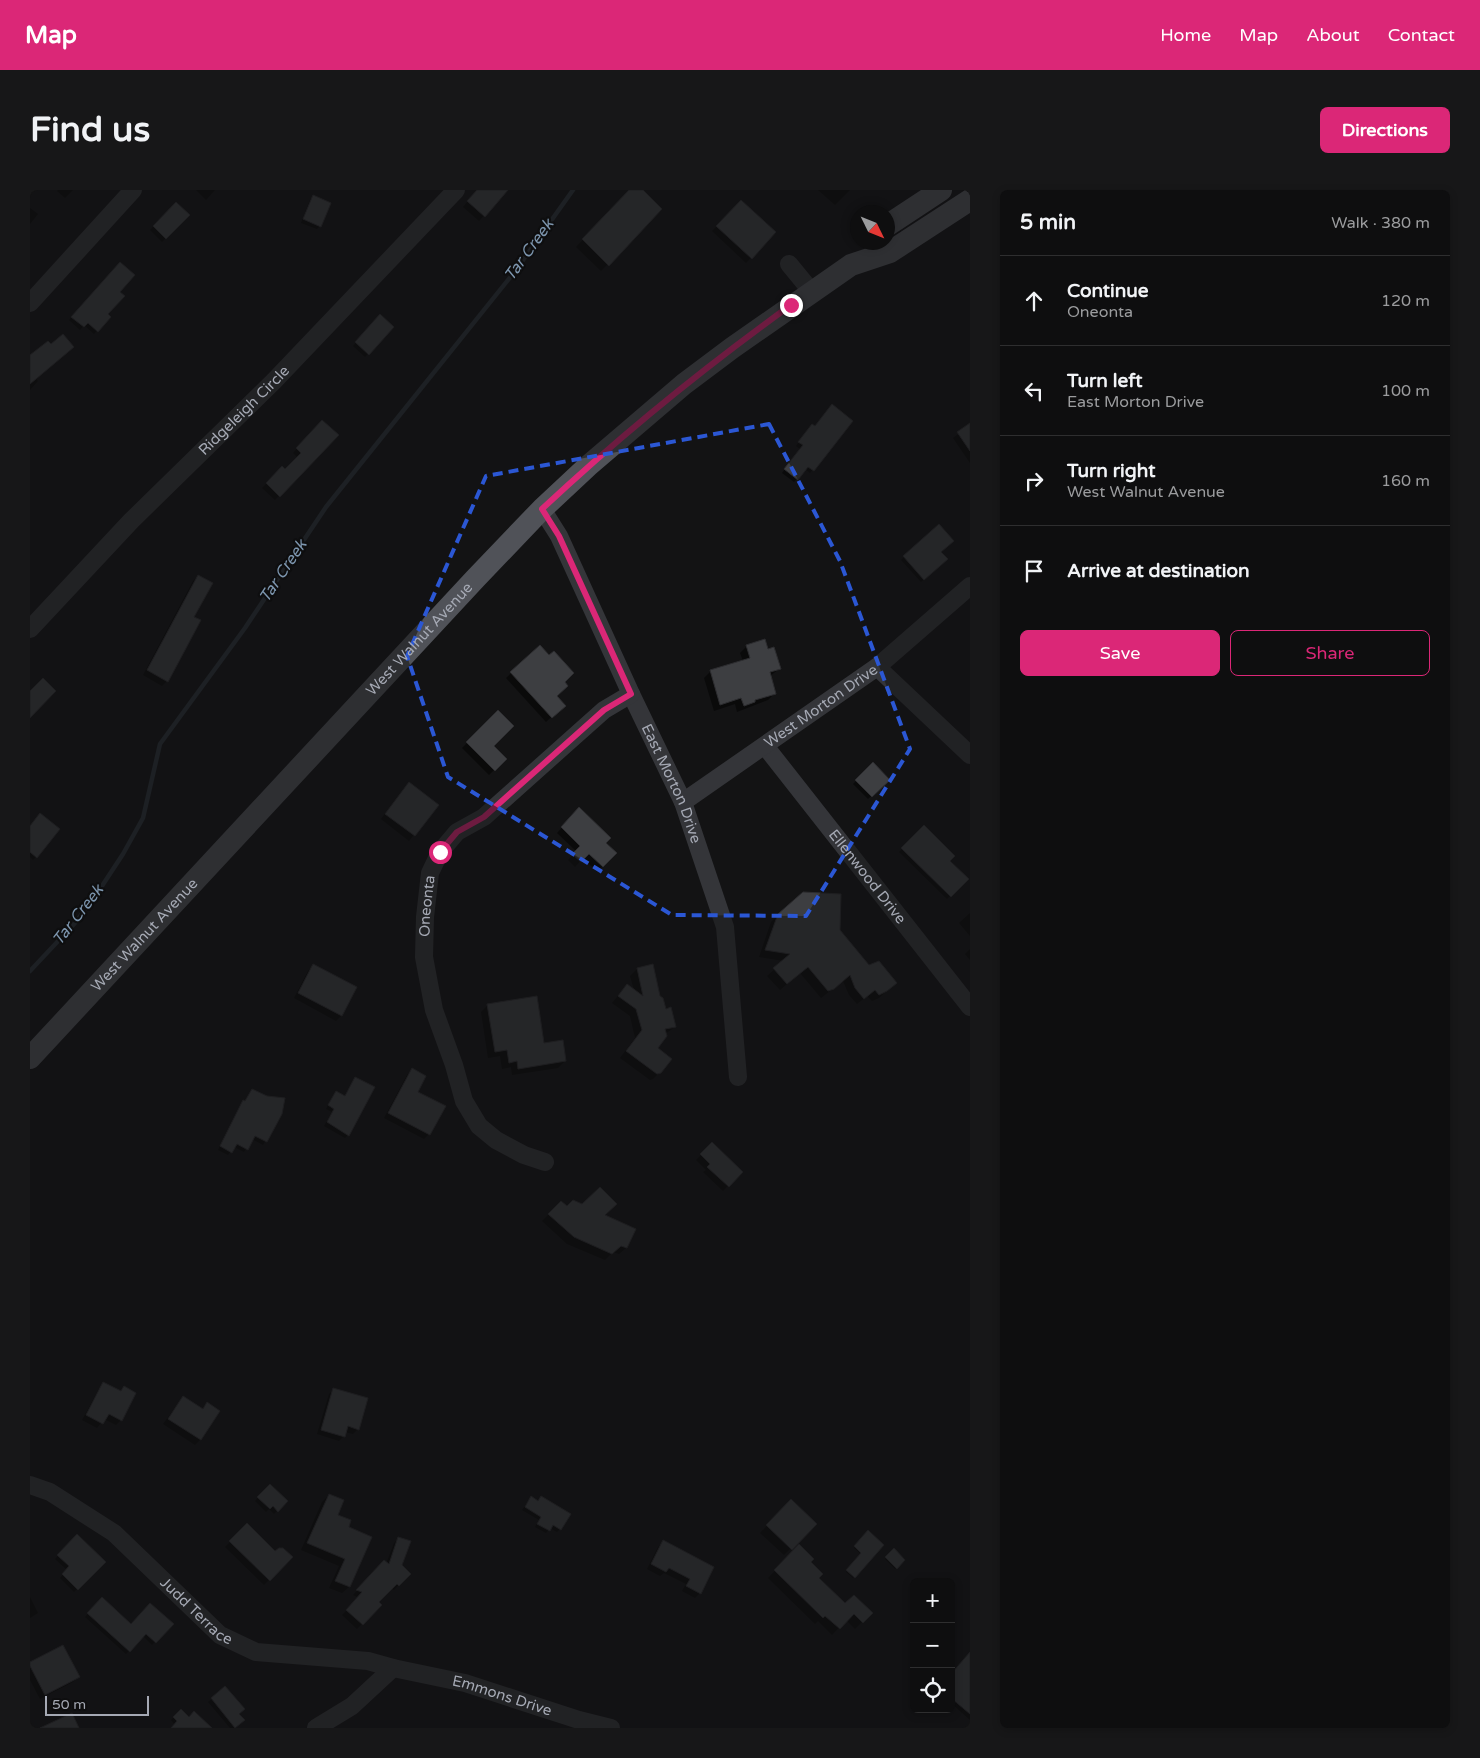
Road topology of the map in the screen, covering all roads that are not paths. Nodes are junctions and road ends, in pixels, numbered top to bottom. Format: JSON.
{"nodes":[{"id":1,"x":133,"y":190,"type":"edge"},
{"id":2,"x":456,"y":190,"type":"edge"},
{"id":3,"x":941,"y":190,"type":"edge"},
{"id":4,"x":970,"y":200,"type":"edge"},
{"id":5,"x":895,"y":220,"type":"edge"},
{"id":6,"x":862,"y":250,"type":"edge"},
{"id":7,"x":789,"y":264,"type":"dead end"},
{"id":8,"x":851,"y":265,"type":"junction"},
{"id":9,"x":812,"y":292,"type":"junction"},
{"id":10,"x":30,"y":303,"type":"edge"},
{"id":11,"x":542,"y":509,"type":"junction"},
{"id":12,"x":970,"y":586,"type":"edge"},
{"id":13,"x":30,"y":629,"type":"edge"},
{"id":14,"x":877,"y":667,"type":"junction"},
{"id":15,"x":631,"y":694,"type":"junction"},
{"id":16,"x":962,"y":742,"type":"edge"},
{"id":17,"x":765,"y":746,"type":"junction"},
{"id":18,"x":970,"y":755,"type":"edge"},
{"id":19,"x":683,"y":802,"type":"junction"},
{"id":20,"x":970,"y":1007,"type":"edge"},
{"id":21,"x":30,"y":1058,"type":"edge"},
{"id":22,"x":738,"y":1077,"type":"dead end"},
{"id":23,"x":545,"y":1162,"type":"dead end"},
{"id":24,"x":30,"y":1485,"type":"edge"},
{"id":25,"x":393,"y":1668,"type":"junction"},
{"id":26,"x":316,"y":1728,"type":"edge"},
{"id":27,"x":611,"y":1728,"type":"edge"}],
"edges":[{"from":1,"to":10,"type":"street"},
{"from":2,"to":13,"type":"street","name":"Ridgeleigh Circle"},
{"from":3,"to":5,"type":"main road"},
{"from":4,"to":8,"type":"main road","name":"West Walnut Avenue"},
{"from":6,"to":8,"type":"main road","name":"West Walnut Avenue"},
{"from":7,"to":9,"type":"street"},
{"from":8,"to":9,"type":"main road","name":"West Walnut Avenue"},
{"from":9,"to":11,"type":"main road","name":"West Walnut Avenue"},
{"from":11,"to":15,"type":"street","name":"East Morton Drive"},
{"from":11,"to":21,"type":"main road","name":"West Walnut Avenue"},
{"from":12,"to":14,"type":"street"},
{"from":14,"to":16,"type":"street","name":"West Morton Drive"},
{"from":14,"to":17,"type":"street","name":"West Morton Drive"},
{"from":15,"to":19,"type":"street","name":"East Morton Drive"},
{"from":15,"to":23,"type":"street","name":"Oneonta"},
{"from":16,"to":18,"type":"street","name":"West Morton Drive"},
{"from":17,"to":19,"type":"street","name":"West Morton Drive"},
{"from":17,"to":20,"type":"street","name":"Ellenwood Drive"},
{"from":19,"to":22,"type":"street","name":"East Morton Drive"},
{"from":24,"to":25,"type":"street","name":"Judd Terrace"},
{"from":25,"to":26,"type":"street"},
{"from":25,"to":27,"type":"street","name":"Emmons Drive"}]}
